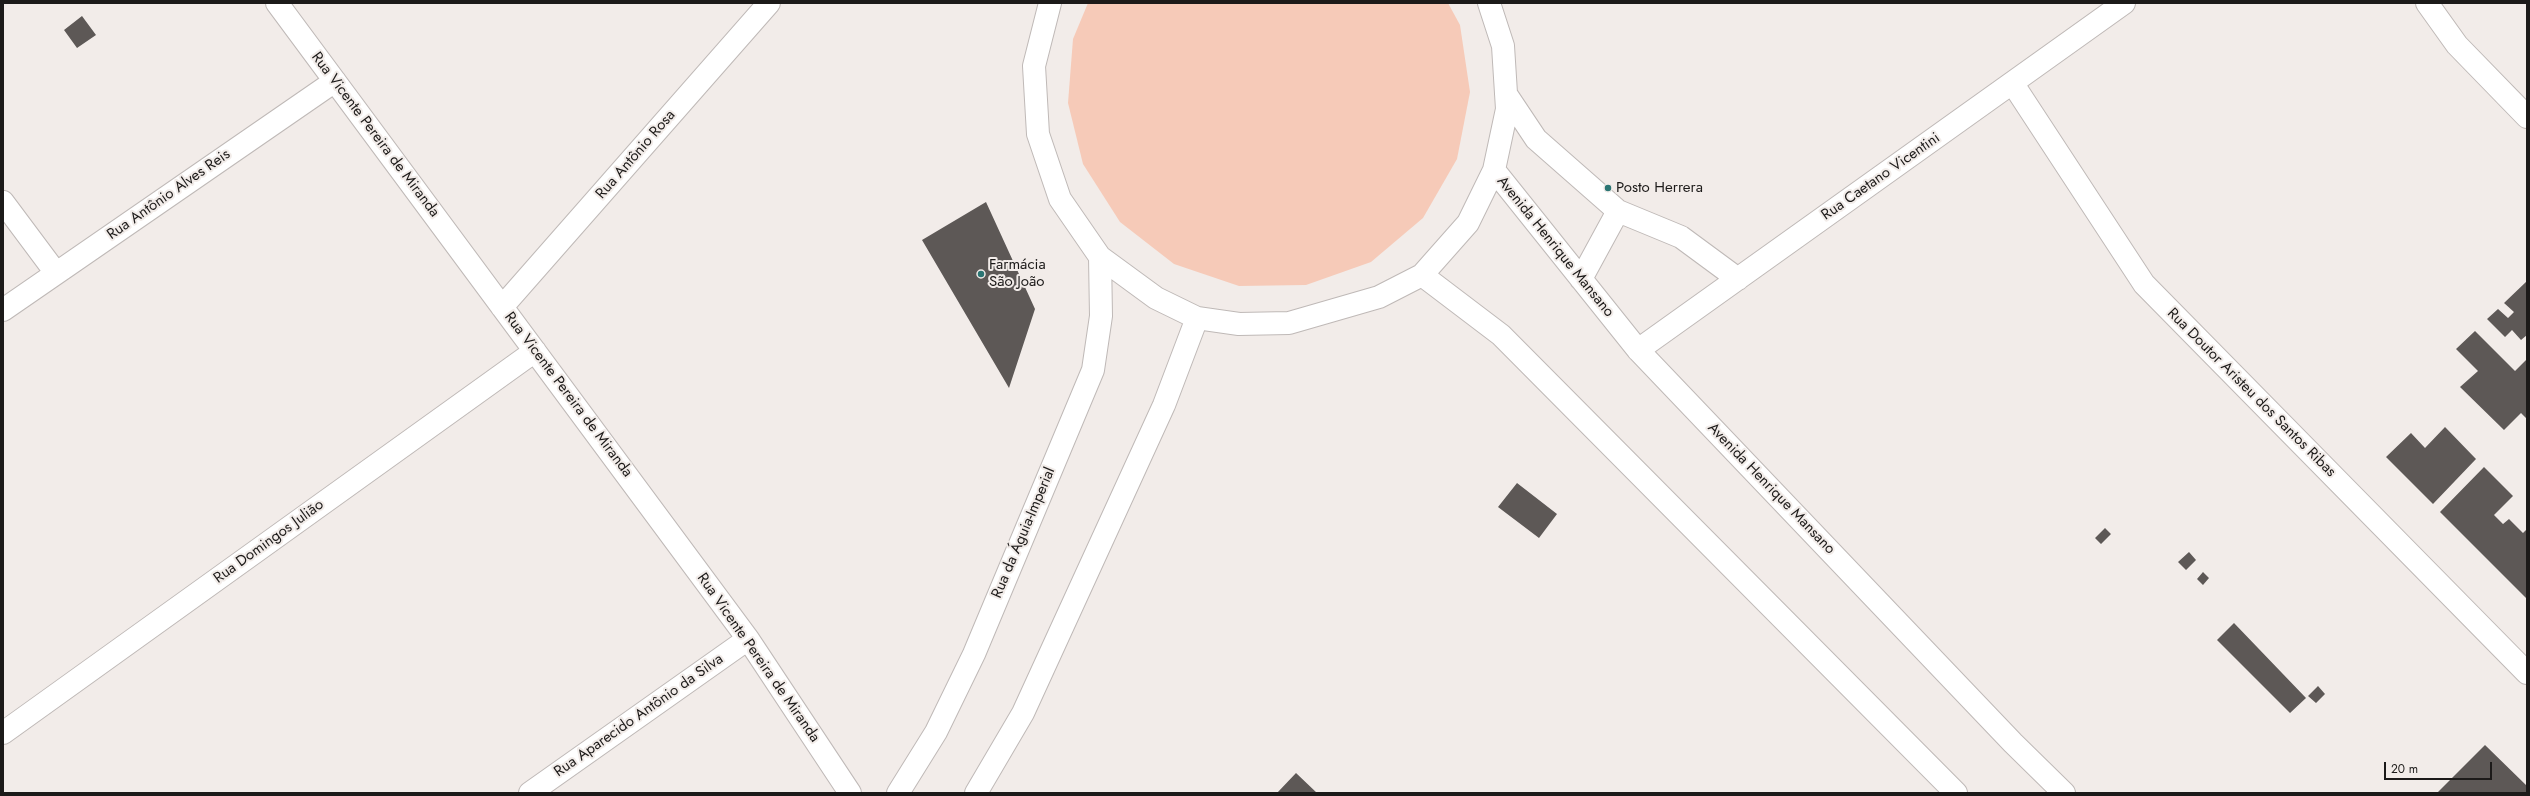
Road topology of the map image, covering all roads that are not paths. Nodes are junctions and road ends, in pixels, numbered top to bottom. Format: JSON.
{"nodes":[{"id":1,"x":277,"y":3,"type":"edge"},
{"id":2,"x":769,"y":3,"type":"edge"},
{"id":3,"x":1050,"y":3,"type":"edge"},
{"id":4,"x":1489,"y":3,"type":"edge"},
{"id":5,"x":2124,"y":3,"type":"edge"},
{"id":6,"x":2428,"y":3,"type":"edge"},
{"id":7,"x":335,"y":81,"type":"junction"},
{"id":8,"x":2013,"y":84,"type":"junction"},
{"id":9,"x":1506,"y":94,"type":"junction"},
{"id":10,"x":2527,"y":117,"type":"edge"},
{"id":11,"x":1494,"y":170,"type":"junction"},
{"id":12,"x":3,"y":202,"type":"edge"},
{"id":13,"x":1618,"y":211,"type":"junction"},
{"id":14,"x":1100,"y":257,"type":"junction"},
{"id":15,"x":56,"y":273,"type":"junction"},
{"id":16,"x":1422,"y":275,"type":"junction"},
{"id":17,"x":1581,"y":279,"type":"junction"},
{"id":18,"x":1738,"y":279,"type":"junction"},
{"id":19,"x":502,"y":307,"type":"junction"},
{"id":20,"x":3,"y":310,"type":"edge"},
{"id":21,"x":1197,"y":318,"type":"junction"},
{"id":22,"x":1638,"y":350,"type":"junction"},
{"id":23,"x":535,"y":351,"type":"junction"},
{"id":24,"x":748,"y":638,"type":"junction"},
{"id":25,"x":2527,"y":673,"type":"edge"},
{"id":26,"x":3,"y":733,"type":"edge"},
{"id":27,"x":530,"y":793,"type":"edge"},
{"id":28,"x":850,"y":793,"type":"edge"},
{"id":29,"x":898,"y":793,"type":"edge"},
{"id":30,"x":976,"y":793,"type":"edge"},
{"id":31,"x":1956,"y":793,"type":"edge"},
{"id":32,"x":2064,"y":793,"type":"edge"}],
"edges":[{"from":1,"to":7,"type":"street","name":"Rua Vicente Pereira de Miranda"},
{"from":2,"to":19,"type":"street","name":"Rua Antônio Rosa"},
{"from":3,"to":14,"type":"street"},
{"from":4,"to":9,"type":"street"},
{"from":5,"to":8,"type":"street","name":"Rua Caetano Vicentini"},
{"from":6,"to":10,"type":"street"},
{"from":7,"to":15,"type":"street","name":"Rua Antônio Alves Reis"},
{"from":7,"to":19,"type":"street","name":"Rua Vicente Pereira de Miranda"},
{"from":8,"to":18,"type":"street","name":"Rua Caetano Vicentini"},
{"from":8,"to":25,"type":"street","name":"Rua Doutor Aristeu dos Santos Ribas"},
{"from":9,"to":11,"type":"street"},
{"from":9,"to":13,"type":"street"},
{"from":11,"to":16,"type":"street"},
{"from":11,"to":17,"type":"street","name":"Avenida Henrique Mansano"},
{"from":12,"to":15,"type":"street"},
{"from":13,"to":17,"type":"street"},
{"from":13,"to":18,"type":"street"},
{"from":14,"to":21,"type":"street"},
{"from":14,"to":29,"type":"street","name":"Rua da Águia-Imperial"},
{"from":15,"to":20,"type":"street","name":"Rua Antônio Alves Reis"},
{"from":16,"to":21,"type":"street"},
{"from":16,"to":31,"type":"street"},
{"from":17,"to":22,"type":"street","name":"Avenida Henrique Mansano"},
{"from":18,"to":22,"type":"street","name":"Rua Caetano Vicentini"},
{"from":19,"to":23,"type":"street","name":"Rua Vicente Pereira de Miranda"},
{"from":21,"to":30,"type":"street"},
{"from":22,"to":32,"type":"street","name":"Avenida Henrique Mansano"},
{"from":23,"to":24,"type":"street","name":"Rua Vicente Pereira de Miranda"},
{"from":23,"to":26,"type":"street","name":"Rua Domingos Julião"},
{"from":24,"to":27,"type":"street","name":"Rua Aparecido Antônio da Silva"},
{"from":24,"to":28,"type":"street","name":"Rua Vicente Pereira de Miranda"}]}
